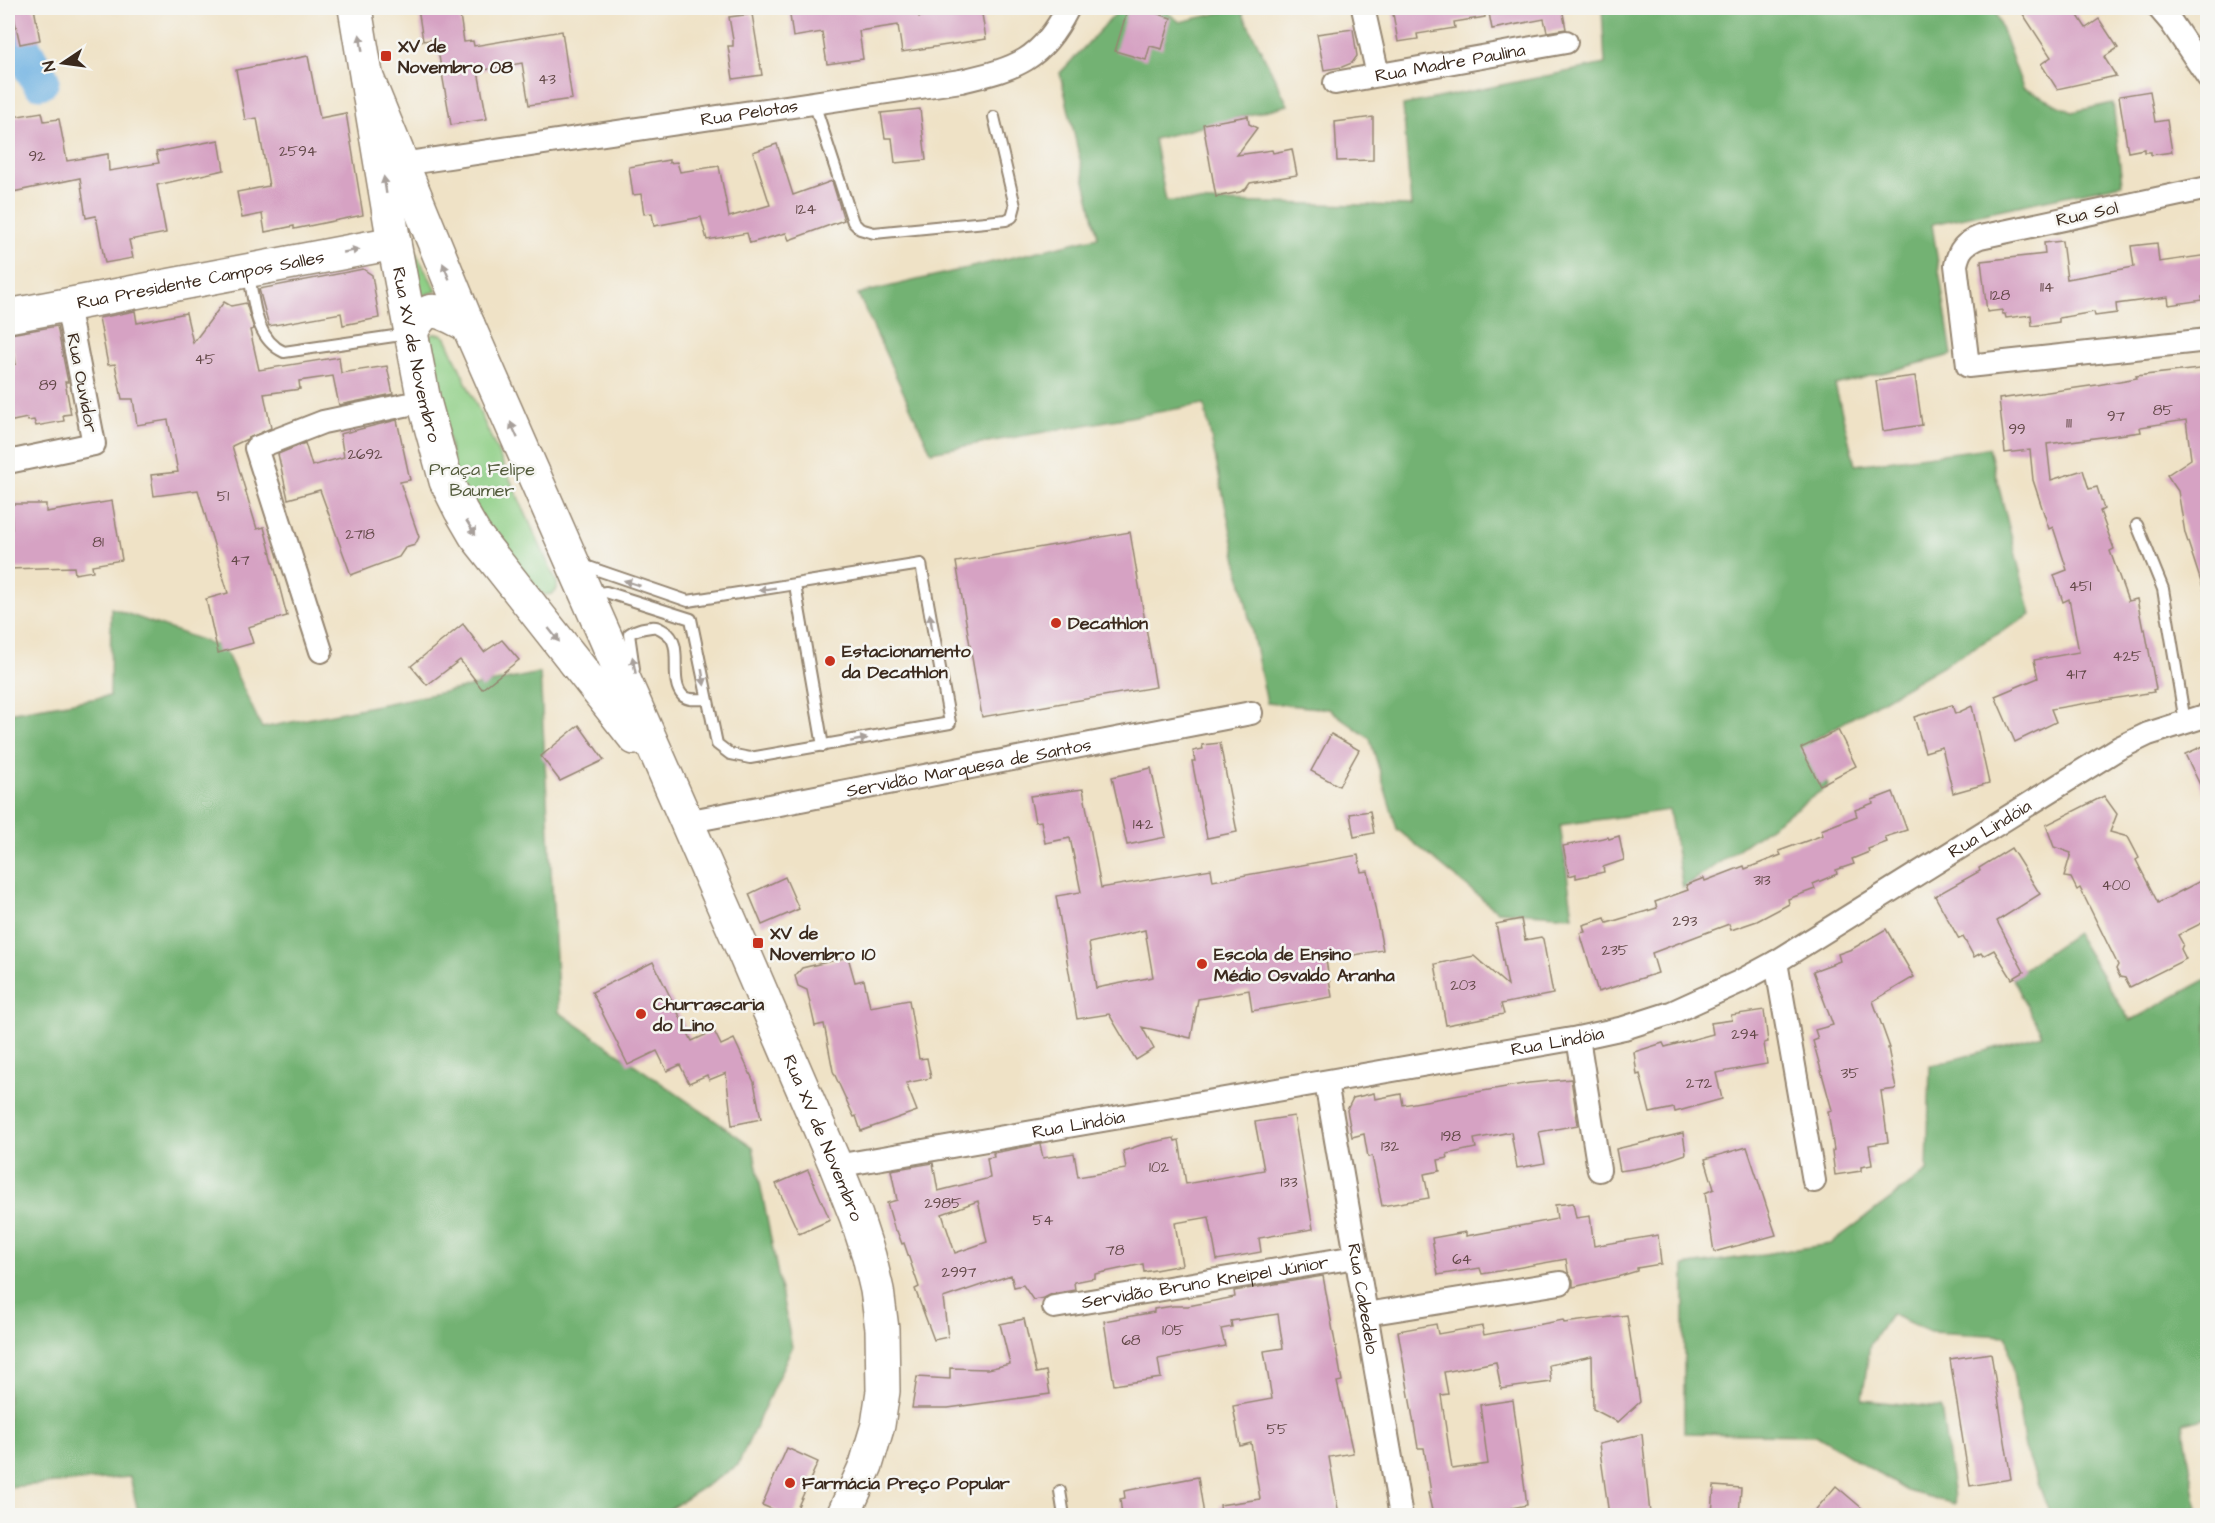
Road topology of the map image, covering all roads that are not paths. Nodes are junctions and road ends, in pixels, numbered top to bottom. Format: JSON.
{"nodes":[{"id":1,"x":355,"y":8,"type":"edge"},
{"id":2,"x":1068,"y":8,"type":"edge"},
{"id":3,"x":1363,"y":8,"type":"edge"},
{"id":4,"x":2159,"y":8,"type":"edge"},
{"id":5,"x":1566,"y":42,"type":"dead end"},
{"id":6,"x":1378,"y":75,"type":"junction"},
{"id":7,"x":2208,"y":77,"type":"edge"},
{"id":8,"x":367,"y":78,"type":"junction"},
{"id":9,"x":1335,"y":83,"type":"dead end"},
{"id":10,"x":814,"y":103,"type":"junction"},
{"id":11,"x":994,"y":117,"type":"dead end"},
{"id":12,"x":402,"y":164,"type":"junction"},
{"id":13,"x":2208,"y":188,"type":"edge"},
{"id":14,"x":394,"y":243,"type":"junction"},
{"id":15,"x":248,"y":271,"type":"junction"},
{"id":16,"x":67,"y":305,"type":"junction"},
{"id":17,"x":8,"y":316,"type":"edge"},
{"id":18,"x":468,"y":326,"type":"junction"},
{"id":19,"x":411,"y":333,"type":"junction"},
{"id":20,"x":2208,"y":340,"type":"edge"},
{"id":21,"x":424,"y":401,"type":"junction"},
{"id":22,"x":8,"y":462,"type":"edge"},
{"id":23,"x":2137,"y":525,"type":"dead end"},
{"id":24,"x":571,"y":560,"type":"junction"},
{"id":25,"x":795,"y":585,"type":"junction"},
{"id":26,"x":518,"y":589,"type":"junction"},
{"id":27,"x":586,"y":594,"type":"junction"},
{"id":28,"x":321,"y":651,"type":"dead end"},
{"id":29,"x":706,"y":699,"type":"junction"},
{"id":30,"x":1251,"y":713,"type":"dead end"},
{"id":31,"x":2208,"y":715,"type":"edge"},
{"id":32,"x":2185,"y":722,"type":"junction"},
{"id":33,"x":642,"y":723,"type":"junction"},
{"id":34,"x":823,"y":746,"type":"junction"},
{"id":35,"x":665,"y":776,"type":"junction"},
{"id":36,"x":686,"y":822,"type":"junction"},
{"id":37,"x":1776,"y":962,"type":"junction"},
{"id":38,"x":1578,"y":1038,"type":"junction"},
{"id":39,"x":1326,"y":1082,"type":"junction"},
{"id":40,"x":836,"y":1166,"type":"junction"},
{"id":41,"x":1599,"y":1170,"type":"dead end"},
{"id":42,"x":1814,"y":1181,"type":"dead end"},
{"id":43,"x":1356,"y":1257,"type":"junction"},
{"id":44,"x":1560,"y":1283,"type":"dead end"},
{"id":45,"x":1054,"y":1307,"type":"dead end"},
{"id":46,"x":1366,"y":1314,"type":"junction"},
{"id":47,"x":1060,"y":1491,"type":"dead end"},
{"id":48,"x":843,"y":1515,"type":"edge"},
{"id":49,"x":1064,"y":1515,"type":"edge"},
{"id":50,"x":1401,"y":1515,"type":"edge"}],
"edges":[{"from":8,"to":1,"type":"main road","name":"Rua XV de Novembro","one_way":true},
{"from":2,"to":10,"type":"street","name":"Rua Pelotas"},
{"from":3,"to":6,"type":"street"},
{"from":4,"to":7,"type":"street"},
{"from":5,"to":6,"type":"street","name":"Rua Madre Paulina"},
{"from":6,"to":9,"type":"street","name":"Rua Madre Paulina"},
{"from":8,"to":12,"type":"main road","name":"Rua XV de Novembro"},
{"from":14,"to":8,"type":"main road","name":"Rua XV de Novembro","one_way":true},
{"from":10,"to":11,"type":"lane"},
{"from":10,"to":12,"type":"street","name":"Rua Pelotas"},
{"from":18,"to":12,"type":"main road","name":"Rua XV de Novembro","one_way":true},
{"from":13,"to":20,"type":"street","name":"Rua Sol"},
{"from":15,"to":14,"type":"main road","name":"Rua Presidente Campos Salles","one_way":true},
{"from":14,"to":19,"type":"main road","name":"Rua XV de Novembro"},
{"from":15,"to":16,"type":"main road","name":"Rua Presidente Campos Salles"},
{"from":15,"to":19,"type":"lane"},
{"from":16,"to":17,"type":"main road","name":"Rua Presidente Campos Salles"},
{"from":16,"to":22,"type":"street","name":"Rua Ouvidor"},
{"from":18,"to":19,"type":"main road"},
{"from":24,"to":18,"type":"main road","name":"Rua XV de Novembro","one_way":true},
{"from":19,"to":21,"type":"main road","name":"Rua XV de Novembro"},
{"from":21,"to":26,"type":"main road","name":"Rua XV de Novembro","one_way":true},
{"from":21,"to":28,"type":"street"},
{"from":23,"to":32,"type":"lane"},
{"from":25,"to":24,"type":"lane","one_way":true},
{"from":24,"to":27,"type":"main road","name":"Rua XV de Novembro"},
{"from":25,"to":34,"type":"lane"},
{"from":34,"to":25,"type":"lane","one_way":true},
{"from":26,"to":27,"type":"main road"},
{"from":26,"to":35,"type":"main road","name":"Rua XV de Novembro","one_way":true},
{"from":27,"to":29,"type":"lane","one_way":true},
{"from":27,"to":33,"type":"main road","name":"Rua XV de Novembro"},
{"from":33,"to":29,"type":"lane","one_way":true},
{"from":29,"to":34,"type":"lane"},
{"from":30,"to":36,"type":"street","name":"Servidão Marquesa de Santos"},
{"from":31,"to":32,"type":"street","name":"Rua Lindóia"},
{"from":32,"to":37,"type":"street","name":"Rua Lindóia"},
{"from":33,"to":35,"type":"main road","name":"Rua XV de Novembro"},
{"from":35,"to":36,"type":"main road","name":"Rua XV de Novembro"},
{"from":36,"to":40,"type":"main road","name":"Rua XV de Novembro"},
{"from":37,"to":38,"type":"street","name":"Rua Lindóia"},
{"from":37,"to":42,"type":"street"},
{"from":38,"to":39,"type":"street","name":"Rua Lindóia"},
{"from":38,"to":41,"type":"street"},
{"from":39,"to":40,"type":"street","name":"Rua Lindóia"},
{"from":39,"to":43,"type":"street","name":"Rua Cabedelo"},
{"from":40,"to":48,"type":"main road","name":"Rua XV de Novembro"},
{"from":43,"to":45,"type":"street","name":"Servidão Bruno Kneipel Júnior"},
{"from":43,"to":46,"type":"street","name":"Rua Cabedelo"},
{"from":44,"to":46,"type":"street"},
{"from":46,"to":50,"type":"street","name":"Rua Cabedelo"},
{"from":47,"to":49,"type":"lane"}]}
